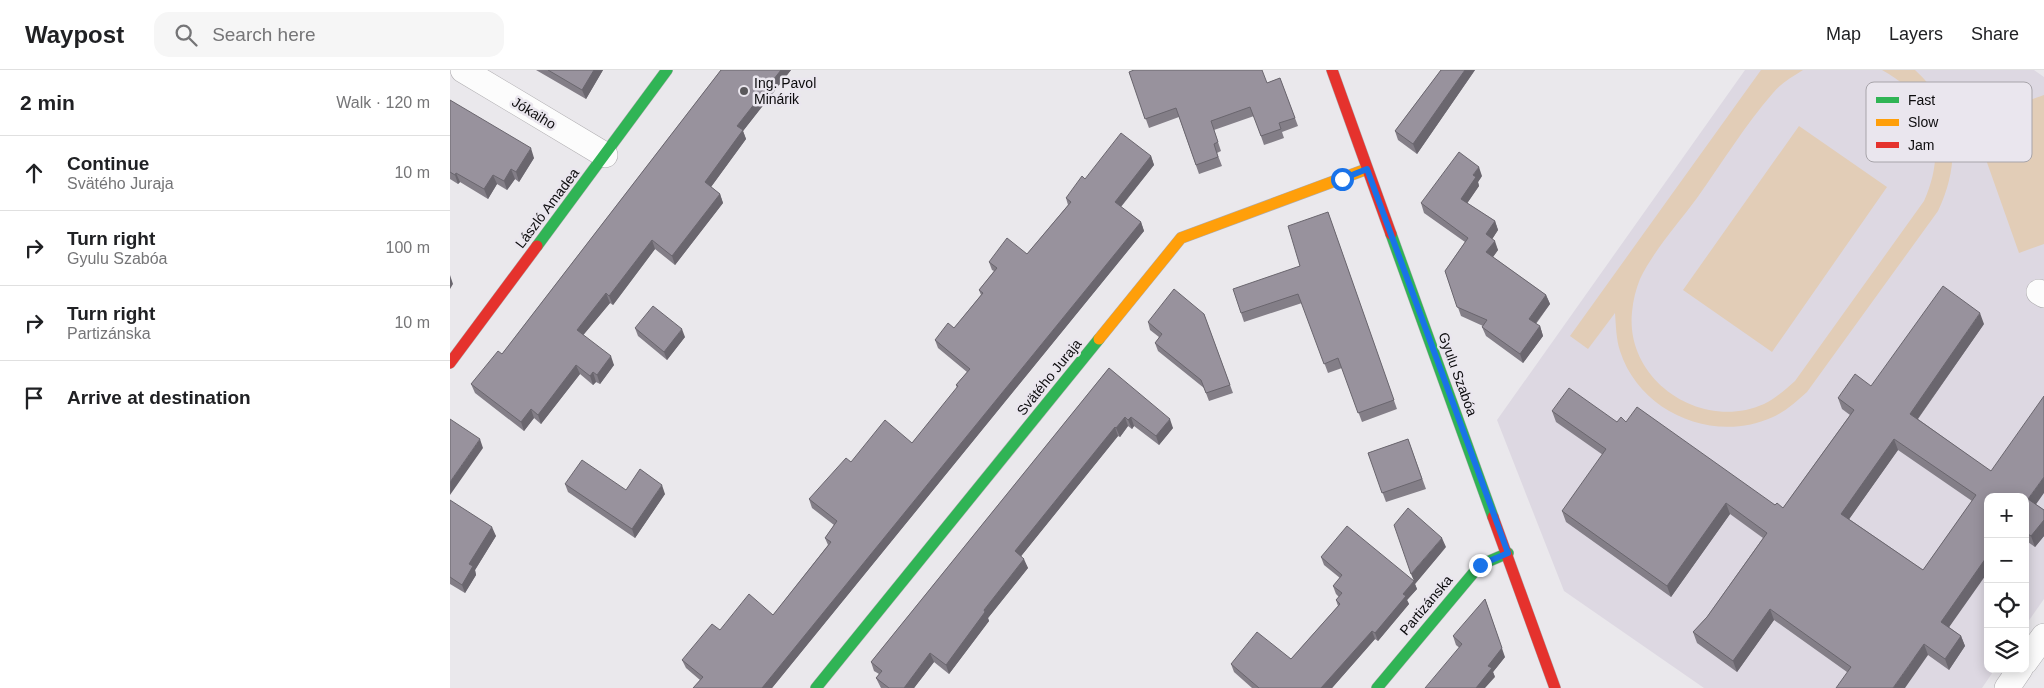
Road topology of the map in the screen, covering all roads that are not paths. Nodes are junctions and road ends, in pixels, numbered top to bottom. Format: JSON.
{"nodes":[{"id":1,"x":463,"y":70,"type":"edge"},
{"id":2,"x":667,"y":70,"type":"edge"},
{"id":3,"x":1332,"y":70,"type":"edge"},
{"id":4,"x":605,"y":155,"type":"junction"},
{"id":5,"x":1367,"y":169,"type":"junction"},
{"id":6,"x":450,"y":363,"type":"edge"},
{"id":7,"x":1508,"y":553,"type":"junction"},
{"id":8,"x":2044,"y":636,"type":"edge"},
{"id":9,"x":2029,"y":657,"type":"edge"},
{"id":10,"x":2017,"y":673,"type":"edge"},
{"id":11,"x":816,"y":688,"type":"edge"},
{"id":12,"x":1377,"y":688,"type":"edge"},
{"id":13,"x":1555,"y":688,"type":"edge"},
{"id":14,"x":2007,"y":688,"type":"edge"}],
"edges":[{"from":1,"to":4,"type":"street","name":"Jókaiho"},
{"from":2,"to":4,"type":"street","name":"László Amadea"},
{"from":3,"to":5,"type":"street","name":"Gyulu Szabóa"},
{"from":4,"to":6,"type":"street","name":"László Amadea"},
{"from":5,"to":7,"type":"street","name":"Gyulu Szabóa"},
{"from":5,"to":11,"type":"street","name":"Svätého Juraja"},
{"from":7,"to":12,"type":"street","name":"Partizánska"},
{"from":7,"to":13,"type":"street","name":"Gyulu Szabóa"},
{"from":8,"to":9,"type":"street"},
{"from":10,"to":14,"type":"street"}]}
